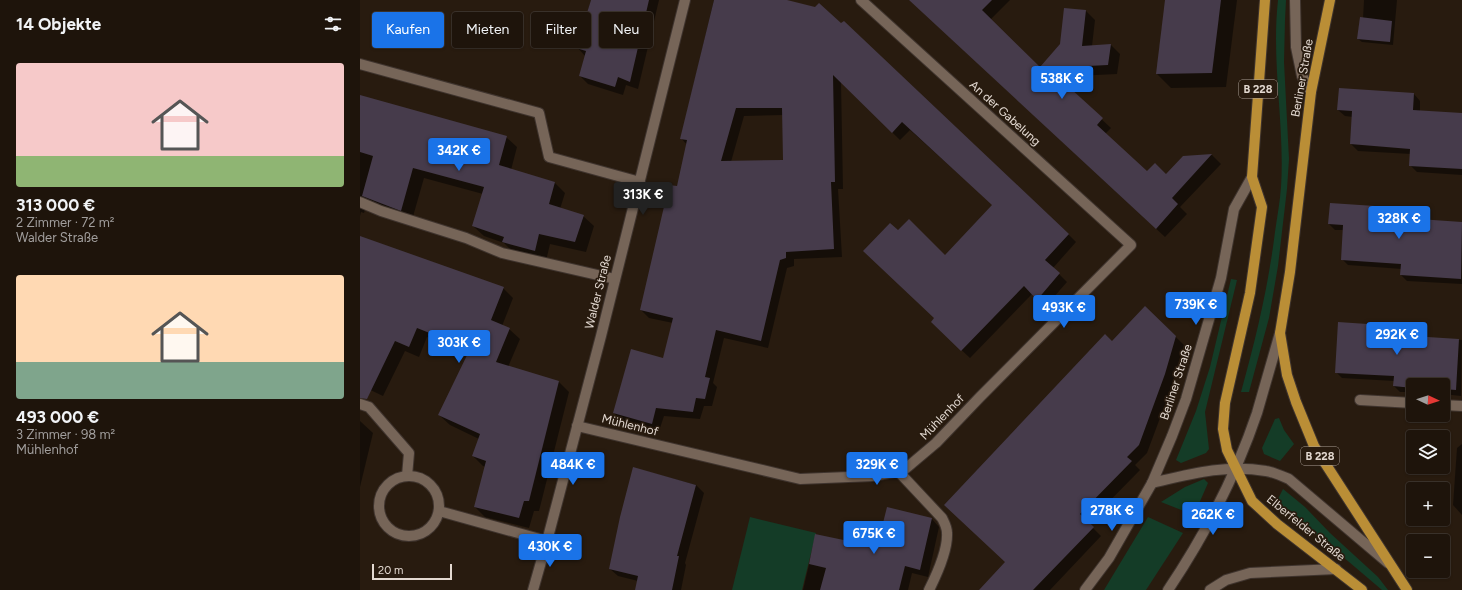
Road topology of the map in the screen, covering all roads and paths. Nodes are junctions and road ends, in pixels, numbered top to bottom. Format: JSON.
{"nodes":[{"id":1,"x":685,"y":0,"type":"edge"},
{"id":2,"x":861,"y":0,"type":"edge"},
{"id":3,"x":1265,"y":0,"type":"edge"},
{"id":4,"x":1296,"y":0,"type":"edge"},
{"id":5,"x":1330,"y":0,"type":"edge"},
{"id":6,"x":360,"y":64,"type":"edge"},
{"id":7,"x":1311,"y":92,"type":"junction"},
{"id":8,"x":1252,"y":178,"type":"junction"},
{"id":9,"x":640,"y":182,"type":"junction"},
{"id":10,"x":360,"y":202,"type":"edge"},
{"id":11,"x":1131,"y":245,"type":"joint"},
{"id":12,"x":615,"y":279,"type":"junction"},
{"id":13,"x":1280,"y":333,"type":"junction"},
{"id":14,"x":1360,"y":400,"type":"dead end"},
{"id":15,"x":1406,"y":403,"type":"edge"},
{"id":16,"x":360,"y":404,"type":"edge"},
{"id":17,"x":1450,"y":405,"type":"edge"},
{"id":18,"x":1462,"y":406,"type":"edge"},
{"id":19,"x":577,"y":426,"type":"junction"},
{"id":20,"x":1235,"y":469,"type":"junction"},
{"id":21,"x":898,"y":471,"type":"junction"},
{"id":22,"x":407,"y":476,"type":"junction"},
{"id":23,"x":1152,"y":483,"type":"junction"},
{"id":24,"x":439,"y":511,"type":"junction"},
{"id":25,"x":547,"y":541,"type":"junction"},
{"id":26,"x":1391,"y":565,"type":"junction"},
{"id":27,"x":1336,"y":569,"type":"junction"},
{"id":28,"x":533,"y":590,"type":"edge"},
{"id":29,"x":929,"y":590,"type":"edge"},
{"id":30,"x":1085,"y":590,"type":"edge"},
{"id":31,"x":1168,"y":590,"type":"edge"},
{"id":32,"x":1210,"y":590,"type":"edge"},
{"id":33,"x":1362,"y":590,"type":"edge"},
{"id":34,"x":1407,"y":590,"type":"edge"}],
"edges":[{"from":1,"to":9,"type":"street","name":"Walder Straße"},
{"from":2,"to":11,"type":"street","name":"An der Gabelung"},
{"from":3,"to":8,"type":"main road","name":"Berliner Straße","number":"B 228"},
{"from":4,"to":7,"type":"street"},
{"from":5,"to":7,"type":"main road","name":"Berliner Straße","number":"B 228"},
{"from":6,"to":9,"type":"street"},
{"from":7,"to":13,"type":"main road","name":"Berliner Straße","number":"B 228"},
{"from":8,"to":20,"type":"main road","name":"Elberfelder Straße","number":"B 228"},
{"from":8,"to":23,"type":"street","name":"Berliner Straße"},
{"from":9,"to":12,"type":"street","name":"Walder Straße"},
{"from":10,"to":12,"type":"street"},
{"from":11,"to":21,"type":"street","name":"Mühlenhof"},
{"from":12,"to":19,"type":"street","name":"Walder Straße"},
{"from":13,"to":20,"type":"street","name":"Berliner Straße"},
{"from":13,"to":26,"type":"main road","number":"B 228"},
{"from":14,"to":15,"type":"street"},
{"from":16,"to":22,"type":"street"},
{"from":17,"to":18,"type":"street"},
{"from":19,"to":21,"type":"street","name":"Mühlenhof"},
{"from":19,"to":25,"type":"street","name":"Walder Straße"},
{"from":20,"to":23,"type":"street"},
{"from":20,"to":26,"type":"street"},
{"from":20,"to":27,"type":"main road","name":"Elberfelder Straße","number":"B 228"},
{"from":20,"to":31,"type":"street","name":"Berliner Straße"},
{"from":21,"to":29,"type":"street"},
{"from":22,"to":24,"type":"street"},
{"from":22,"to":24,"type":"street"},
{"from":23,"to":30,"type":"street","name":"Berliner Straße"},
{"from":24,"to":25,"type":"street"},
{"from":25,"to":28,"type":"street","name":"Walder Straße"},
{"from":26,"to":34,"type":"main road","number":"B 228"},
{"from":27,"to":32,"type":"street"},
{"from":27,"to":33,"type":"main road","name":"Elberfelder Straße","number":"B 228"}]}
